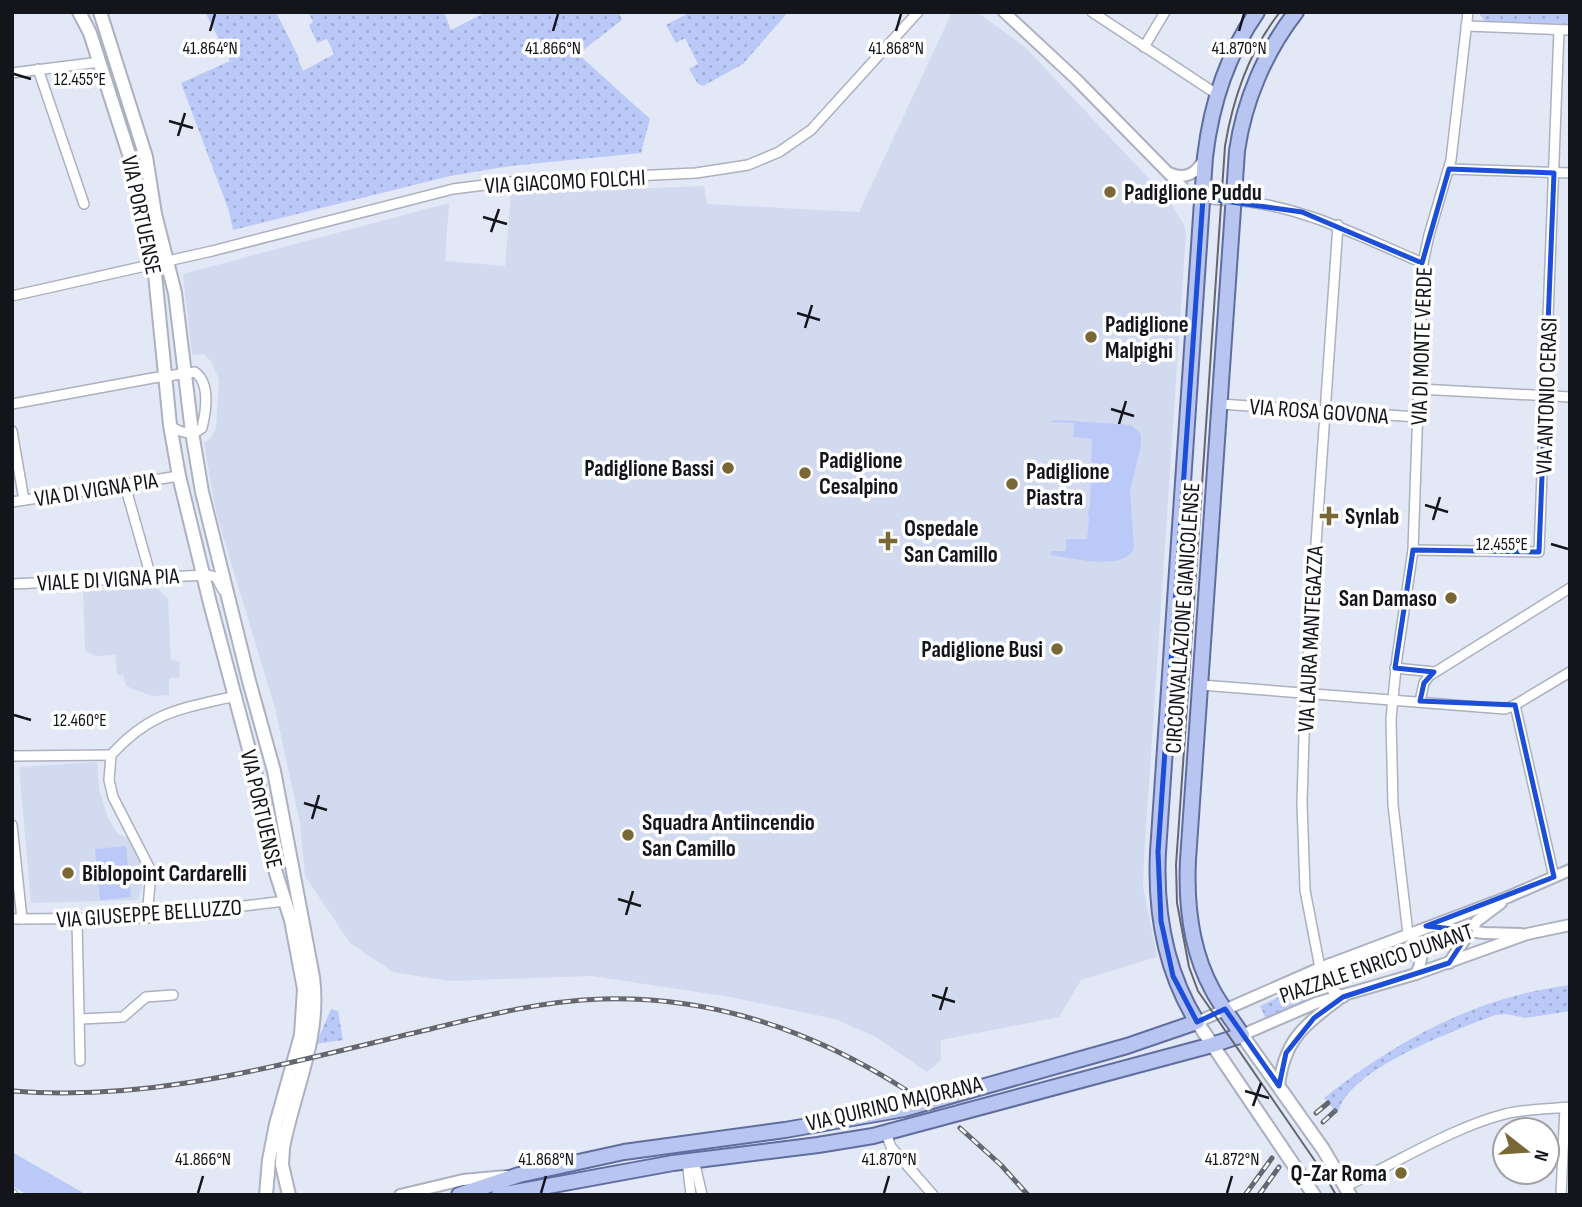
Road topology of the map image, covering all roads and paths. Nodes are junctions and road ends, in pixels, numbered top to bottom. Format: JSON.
{"nodes":[{"id":1,"x":79,"y":12,"type":"edge"},
{"id":2,"x":100,"y":12,"type":"edge"},
{"id":3,"x":918,"y":12,"type":"edge"},
{"id":4,"x":1004,"y":12,"type":"edge"},
{"id":5,"x":1092,"y":12,"type":"edge"},
{"id":6,"x":1165,"y":12,"type":"edge"},
{"id":7,"x":1257,"y":12,"type":"edge"},
{"id":8,"x":1296,"y":12,"type":"edge"},
{"id":9,"x":1468,"y":12,"type":"edge"},
{"id":10,"x":1466,"y":26,"type":"junction"},
{"id":11,"x":1565,"y":30,"type":"edge"},
{"id":12,"x":1144,"y":47,"type":"junction"},
{"id":13,"x":100,"y":62,"type":"junction"},
{"id":14,"x":38,"y":69,"type":"junction"},
{"id":15,"x":12,"y":73,"type":"edge"},
{"id":16,"x":1218,"y":94,"type":"junction"},
{"id":17,"x":1205,"y":156,"type":"junction"},
{"id":18,"x":1448,"y":169,"type":"junction"},
{"id":19,"x":1164,"y":170,"type":"junction"},
{"id":20,"x":1554,"y":173,"type":"junction"},
{"id":21,"x":1570,"y":173,"type":"edge"},
{"id":22,"x":1203,"y":198,"type":"junction"},
{"id":23,"x":1233,"y":200,"type":"junction"},
{"id":24,"x":84,"y":204,"type":"dead end"},
{"id":25,"x":1338,"y":225,"type":"junction"},
{"id":26,"x":160,"y":263,"type":"junction"},
{"id":27,"x":1423,"y":264,"type":"junction"},
{"id":28,"x":12,"y":296,"type":"edge"},
{"id":29,"x":176,"y":374,"type":"junction"},
{"id":30,"x":1419,"y":389,"type":"junction"},
{"id":31,"x":1546,"y":396,"type":"junction"},
{"id":32,"x":1570,"y":397,"type":"edge"},
{"id":33,"x":12,"y":404,"type":"edge"},
{"id":34,"x":1220,"y":404,"type":"junction"},
{"id":35,"x":1325,"y":411,"type":"junction"},
{"id":36,"x":1418,"y":417,"type":"junction"},
{"id":37,"x":170,"y":425,"type":"junction"},
{"id":38,"x":12,"y":431,"type":"edge"},
{"id":39,"x":192,"y":432,"type":"junction"},
{"id":40,"x":14,"y":447,"type":"edge"},
{"id":41,"x":179,"y":476,"type":"junction"},
{"id":42,"x":126,"y":489,"type":"dead end"},
{"id":43,"x":24,"y":500,"type":"junction"},
{"id":44,"x":12,"y":502,"type":"edge"},
{"id":45,"x":1413,"y":550,"type":"junction"},
{"id":46,"x":204,"y":575,"type":"junction"},
{"id":47,"x":151,"y":577,"type":"junction"},
{"id":48,"x":12,"y":584,"type":"edge"},
{"id":49,"x":1570,"y":588,"type":"edge"},
{"id":50,"x":231,"y":607,"type":"junction"},
{"id":51,"x":1395,"y":668,"type":"junction"},
{"id":52,"x":1434,"y":672,"type":"junction"},
{"id":53,"x":1570,"y":672,"type":"edge"},
{"id":54,"x":1201,"y":685,"type":"junction"},
{"id":55,"x":1305,"y":693,"type":"junction"},
{"id":56,"x":235,"y":696,"type":"junction"},
{"id":57,"x":1392,"y":699,"type":"junction"},
{"id":58,"x":1420,"y":701,"type":"junction"},
{"id":59,"x":1515,"y":705,"type":"junction"},
{"id":60,"x":111,"y":755,"type":"junction"},
{"id":61,"x":12,"y":757,"type":"edge"},
{"id":62,"x":12,"y":825,"type":"edge"},
{"id":63,"x":1570,"y":870,"type":"edge"},
{"id":64,"x":1554,"y":877,"type":"junction"},
{"id":65,"x":1508,"y":897,"type":"junction"},
{"id":66,"x":285,"y":901,"type":"junction"},
{"id":67,"x":1491,"y":910,"type":"junction"},
{"id":68,"x":146,"y":918,"type":"junction"},
{"id":69,"x":17,"y":919,"type":"edge"},
{"id":70,"x":77,"y":920,"type":"junction"},
{"id":71,"x":1570,"y":925,"type":"edge"},
{"id":72,"x":1431,"y":926,"type":"junction"},
{"id":73,"x":1470,"y":931,"type":"junction"},
{"id":74,"x":1408,"y":934,"type":"junction"},
{"id":75,"x":1498,"y":934,"type":"junction"},
{"id":76,"x":1527,"y":934,"type":"junction"},
{"id":77,"x":1449,"y":963,"type":"junction"},
{"id":78,"x":1325,"y":966,"type":"junction"},
{"id":79,"x":1416,"y":974,"type":"junction"},
{"id":80,"x":173,"y":995,"type":"dead end"},
{"id":81,"x":1343,"y":997,"type":"junction"},
{"id":82,"x":1225,"y":1009,"type":"junction"},
{"id":83,"x":80,"y":1019,"type":"junction"},
{"id":84,"x":1197,"y":1022,"type":"junction"},
{"id":85,"x":1242,"y":1035,"type":"junction"},
{"id":86,"x":1212,"y":1045,"type":"junction"},
{"id":87,"x":80,"y":1061,"type":"dead end"},
{"id":88,"x":1279,"y":1086,"type":"junction"},
{"id":89,"x":1567,"y":1107,"type":"edge"},
{"id":90,"x":904,"y":1109,"type":"junction"},
{"id":91,"x":827,"y":1124,"type":"junction"},
{"id":92,"x":887,"y":1133,"type":"junction"},
{"id":93,"x":686,"y":1142,"type":"junction"},
{"id":94,"x":812,"y":1146,"type":"junction"},
{"id":95,"x":691,"y":1161,"type":"junction"},
{"id":96,"x":519,"y":1175,"type":"junction"},
{"id":97,"x":1348,"y":1191,"type":"edge"},
{"id":98,"x":520,"y":1193,"type":"edge"},
{"id":99,"x":266,"y":1195,"type":"edge"},
{"id":100,"x":289,"y":1195,"type":"edge"},
{"id":101,"x":400,"y":1195,"type":"edge"},
{"id":102,"x":459,"y":1195,"type":"edge"},
{"id":103,"x":499,"y":1195,"type":"edge"},
{"id":104,"x":691,"y":1195,"type":"edge"},
{"id":105,"x":702,"y":1195,"type":"edge"},
{"id":106,"x":933,"y":1195,"type":"edge"},
{"id":107,"x":1314,"y":1195,"type":"edge"},
{"id":108,"x":1561,"y":1195,"type":"edge"}],
"edges":[{"from":1,"to":13,"type":"main road","name":"VIA PORTUENSE"},
{"from":2,"to":26,"type":"main road","name":"VIA PORTUENSE"},
{"from":3,"to":26,"type":"street","name":"VIA GIACOMO FOLCHI"},
{"from":4,"to":19,"type":"street"},
{"from":5,"to":12,"type":"street"},
{"from":6,"to":12,"type":"street"},
{"from":7,"to":16,"type":"main road","name":"CIRCONVALLAZIONE GIANICOLENSE"},
{"from":8,"to":23,"type":"main road","name":"CIRCONVALLAZIONE GIANICOLENSE"},
{"from":9,"to":10,"type":"street","name":"VIA DI MONTE VERDE"},
{"from":10,"to":11,"type":"street"},
{"from":10,"to":18,"type":"street","name":"VIA DI MONTE VERDE"},
{"from":11,"to":20,"type":"street","name":"VIA ANTONIO CERASI"},
{"from":12,"to":16,"type":"street"},
{"from":13,"to":14,"type":"street"},
{"from":13,"to":26,"type":"main road","name":"VIA PORTUENSE"},
{"from":14,"to":15,"type":"street"},
{"from":14,"to":24,"type":"street"},
{"from":16,"to":17,"type":"main road","name":"CIRCONVALLAZIONE GIANICOLENSE"},
{"from":17,"to":19,"type":"street"},
{"from":17,"to":22,"type":"main road","name":"CIRCONVALLAZIONE GIANICOLENSE"},
{"from":18,"to":20,"type":"street"},
{"from":18,"to":27,"type":"street","name":"VIA DI MONTE VERDE"},
{"from":19,"to":22,"type":"street"},
{"from":20,"to":21,"type":"street"},
{"from":20,"to":31,"type":"street","name":"VIA ANTONIO CERASI"},
{"from":22,"to":23,"type":"street"},
{"from":22,"to":84,"type":"main road","name":"CIRCONVALLAZIONE GIANICOLENSE"},
{"from":23,"to":25,"type":"street"},
{"from":23,"to":34,"type":"main road","name":"CIRCONVALLAZIONE GIANICOLENSE"},
{"from":25,"to":27,"type":"street"},
{"from":25,"to":35,"type":"street","name":"VIA LAURA MANTEGAZZA"},
{"from":26,"to":28,"type":"street","name":"VIA GIACOMO FOLCHI"},
{"from":26,"to":29,"type":"main road","name":"VIA PORTUENSE"},
{"from":27,"to":30,"type":"street","name":"VIA DI MONTE VERDE"},
{"from":29,"to":33,"type":"street"},
{"from":29,"to":37,"type":"main road","name":"VIA PORTUENSE"},
{"from":29,"to":39,"type":"main road","name":"VIA PORTUENSE"},
{"from":29,"to":39,"type":"street"},
{"from":30,"to":31,"type":"street"},
{"from":30,"to":36,"type":"street","name":"VIA DI MONTE VERDE"},
{"from":31,"to":32,"type":"street"},
{"from":31,"to":45,"type":"street","name":"VIA ANTONIO CERASI"},
{"from":34,"to":35,"type":"street","name":"VIA ROSA GOVONA"},
{"from":34,"to":54,"type":"main road","name":"CIRCONVALLAZIONE GIANICOLENSE"},
{"from":35,"to":36,"type":"street","name":"VIA ROSA GOVONA"},
{"from":35,"to":55,"type":"street","name":"VIA LAURA MANTEGAZZA"},
{"from":36,"to":45,"type":"street","name":"VIA DI MONTE VERDE"},
{"from":37,"to":39,"type":"street"},
{"from":37,"to":41,"type":"main road","name":"VIA PORTUENSE"},
{"from":38,"to":40,"type":"street"},
{"from":39,"to":50,"type":"main road","name":"VIA PORTUENSE"},
{"from":40,"to":43,"type":"street"},
{"from":41,"to":43,"type":"street","name":"VIA DI VIGNA PIA"},
{"from":41,"to":46,"type":"main road","name":"VIA PORTUENSE"},
{"from":42,"to":47,"type":"street"},
{"from":43,"to":44,"type":"street","name":"VIA DI VIGNA PIA"},
{"from":45,"to":51,"type":"street","name":"VIA DI MONTE VERDE"},
{"from":46,"to":47,"type":"street","name":"VIALE DI VIGNA PIA"},
{"from":46,"to":50,"type":"street"},
{"from":46,"to":56,"type":"main road","name":"VIA PORTUENSE"},
{"from":47,"to":48,"type":"street","name":"VIALE DI VIGNA PIA"},
{"from":49,"to":52,"type":"street"},
{"from":50,"to":100,"type":"main road","name":"VIA PORTUENSE"},
{"from":51,"to":52,"type":"street"},
{"from":51,"to":57,"type":"street","name":"VIA DI MONTE VERDE"},
{"from":52,"to":58,"type":"street"},
{"from":53,"to":59,"type":"street"},
{"from":54,"to":55,"type":"street"},
{"from":54,"to":82,"type":"main road","name":"CIRCONVALLAZIONE GIANICOLENSE"},
{"from":55,"to":57,"type":"street"},
{"from":55,"to":78,"type":"street","name":"VIA LAURA MANTEGAZZA"},
{"from":56,"to":60,"type":"street"},
{"from":56,"to":66,"type":"main road","name":"VIA PORTUENSE"},
{"from":57,"to":58,"type":"street"},
{"from":57,"to":74,"type":"street"},
{"from":58,"to":59,"type":"street"},
{"from":59,"to":64,"type":"street"},
{"from":60,"to":61,"type":"street"},
{"from":60,"to":68,"type":"street"},
{"from":62,"to":69,"type":"street"},
{"from":63,"to":64,"type":"street"},
{"from":64,"to":65,"type":"street"},
{"from":65,"to":67,"type":"street","name":"PIAZZALE ENRICO DUNANT"},
{"from":65,"to":72,"type":"street","name":"PIAZZALE ENRICO DUNANT"},
{"from":66,"to":68,"type":"street","name":"VIA GIUSEPPE BELLUZZO"},
{"from":66,"to":99,"type":"main road","name":"VIA PORTUENSE"},
{"from":67,"to":73,"type":"street","name":"PIAZZALE ENRICO DUNANT"},
{"from":67,"to":75,"type":"street"},
{"from":68,"to":70,"type":"street","name":"VIA GIUSEPPE BELLUZZO"},
{"from":69,"to":70,"type":"street","name":"VIA GIUSEPPE BELLUZZO"},
{"from":70,"to":83,"type":"street"},
{"from":71,"to":76,"type":"street"},
{"from":72,"to":73,"type":"street","name":"PIAZZALE ENRICO DUNANT"},
{"from":72,"to":74,"type":"street","name":"PIAZZALE ENRICO DUNANT"},
{"from":73,"to":75,"type":"street","name":"PIAZZALE ENRICO DUNANT"},
{"from":73,"to":77,"type":"street","name":"PIAZZALE ENRICO DUNANT"},
{"from":74,"to":78,"type":"street","name":"PIAZZALE ENRICO DUNANT"},
{"from":74,"to":79,"type":"street"},
{"from":75,"to":76,"type":"street","name":"PIAZZALE ENRICO DUNANT"},
{"from":76,"to":77,"type":"street","name":"PIAZZALE ENRICO DUNANT"},
{"from":77,"to":79,"type":"street","name":"PIAZZALE ENRICO DUNANT"},
{"from":78,"to":81,"type":"street"},
{"from":78,"to":82,"type":"street","name":"PIAZZALE ENRICO DUNANT"},
{"from":79,"to":81,"type":"street","name":"PIAZZALE ENRICO DUNANT"},
{"from":80,"to":83,"type":"street"},
{"from":81,"to":85,"type":"street","name":"PIAZZALE ENRICO DUNANT"},
{"from":81,"to":88,"type":"street"},
{"from":82,"to":84,"type":"street","name":"PIAZZALE ENRICO DUNANT"},
{"from":82,"to":85,"type":"main road","name":"CIRCONVALLAZIONE GIANICOLENSE"},
{"from":83,"to":87,"type":"street"},
{"from":84,"to":86,"type":"main road","name":"CIRCONVALLAZIONE GIANICOLENSE"},
{"from":84,"to":90,"type":"main road","name":"VIA QUIRINO MAJORANA"},
{"from":85,"to":86,"type":"main road","name":"PIAZZALE ENRICO DUNANT"},
{"from":85,"to":88,"type":"main road","name":"CIRCONVALLAZIONE GIANICOLENSE"},
{"from":86,"to":92,"type":"main road","name":"VIA QUIRINO MAJORANA"},
{"from":86,"to":107,"type":"main road","name":"CIRCONVALLAZIONE GIANICOLENSE"},
{"from":88,"to":97,"type":"main road","name":"CIRCONVALLAZIONE GIANICOLENSE"},
{"from":89,"to":97,"type":"street"},
{"from":89,"to":108,"type":"street"},
{"from":90,"to":91,"type":"main road","name":"VIA QUIRINO MAJORANA"},
{"from":90,"to":92,"type":"main road"},
{"from":91,"to":93,"type":"main road","name":"VIA QUIRINO MAJORANA"},
{"from":91,"to":94,"type":"main road"},
{"from":92,"to":94,"type":"main road","name":"VIA QUIRINO MAJORANA"},
{"from":92,"to":106,"type":"street"},
{"from":93,"to":95,"type":"main road"},
{"from":93,"to":96,"type":"main road","name":"VIA QUIRINO MAJORANA"},
{"from":94,"to":95,"type":"main road","name":"VIA QUIRINO MAJORANA"},
{"from":95,"to":98,"type":"main road","name":"VIA QUIRINO MAJORANA"},
{"from":95,"to":104,"type":"street"},
{"from":95,"to":105,"type":"street"},
{"from":96,"to":101,"type":"street","name":"VIA QUIRINO MAJORANA"},
{"from":96,"to":102,"type":"main road","name":"VIA QUIRINO MAJORANA"},
{"from":98,"to":103,"type":"main road","name":"VIA QUIRINO MAJORANA"}]}
